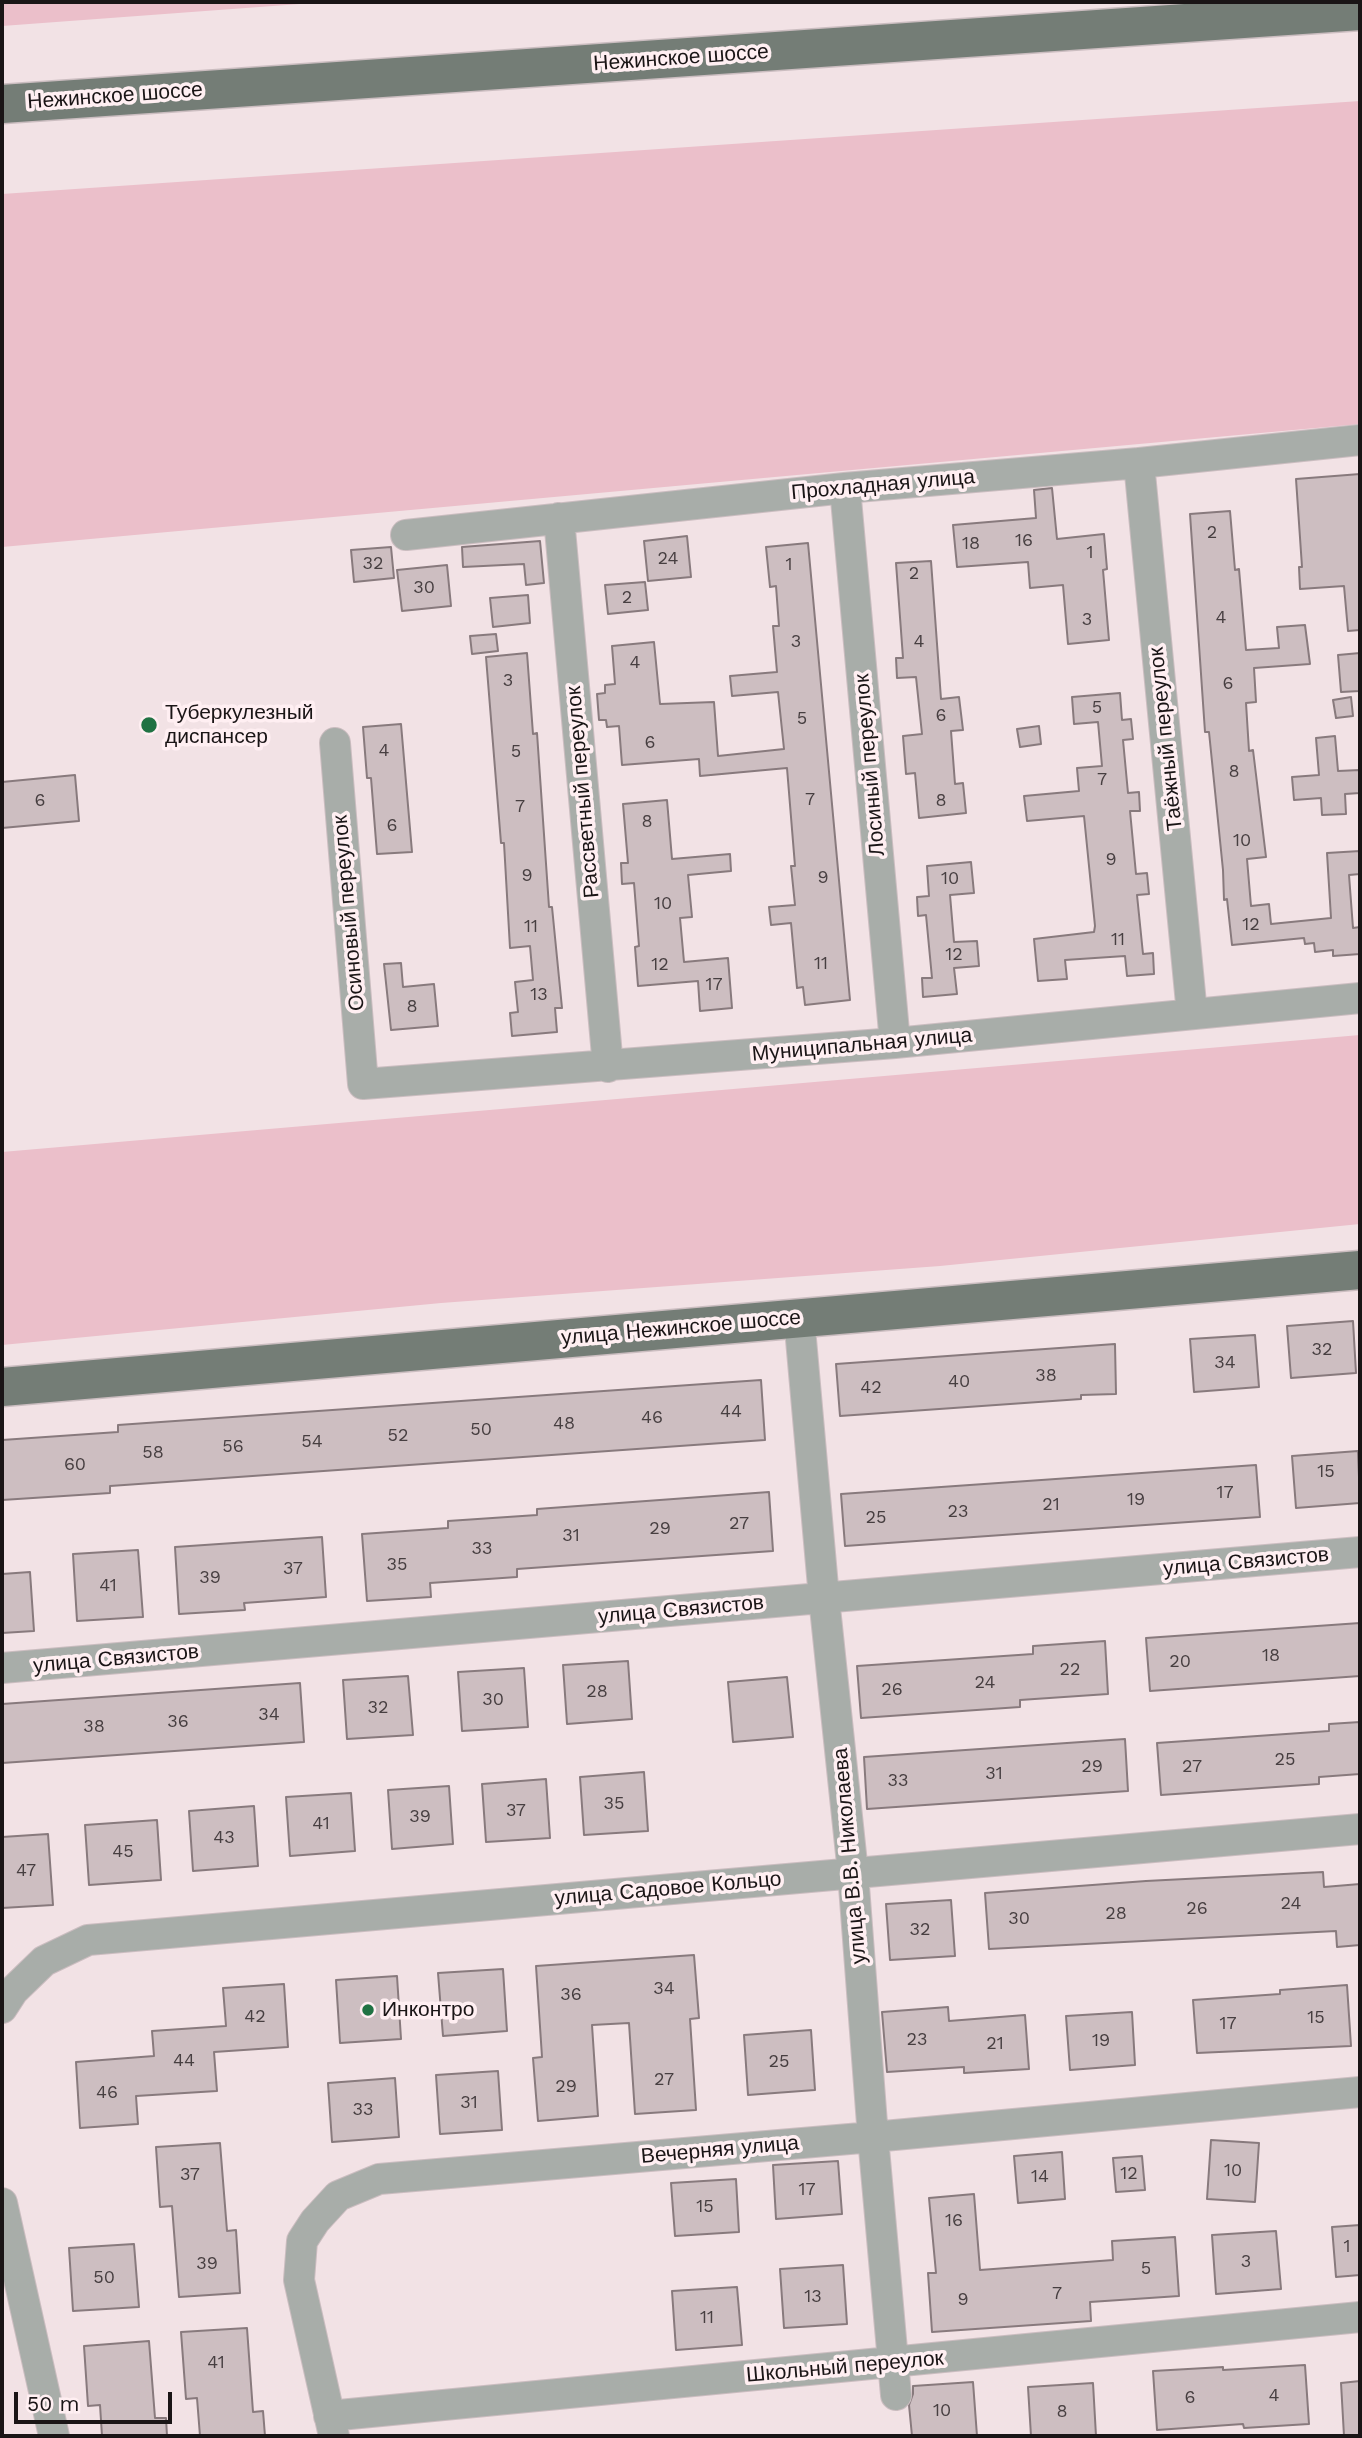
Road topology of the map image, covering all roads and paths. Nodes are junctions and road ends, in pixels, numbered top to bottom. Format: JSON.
{"nodes":[{"id":1,"x":1168,"y":2,"type":"edge"},
{"id":2,"x":1360,"y":11,"type":"edge"},
{"id":3,"x":2,"y":85,"type":"edge"},
{"id":4,"x":2,"y":104,"type":"edge"},
{"id":5,"x":1360,"y":440,"type":"edge"},
{"id":6,"x":1139,"y":463,"type":"junction"},
{"id":7,"x":845,"y":488,"type":"junction"},
{"id":8,"x":559,"y":518,"type":"junction"},
{"id":9,"x":406,"y":535,"type":"dead end"},
{"id":10,"x":335,"y":743,"type":"dead end"},
{"id":11,"x":1360,"y":998,"type":"edge"},
{"id":12,"x":1192,"y":1014,"type":"junction"},
{"id":13,"x":895,"y":1043,"type":"junction"},
{"id":14,"x":608,"y":1067,"type":"junction"},
{"id":15,"x":363,"y":1084,"type":"joint"},
{"id":16,"x":1360,"y":1270,"type":"edge"},
{"id":17,"x":799,"y":1317,"type":"junction"},
{"id":18,"x":2,"y":1388,"type":"edge"},
{"id":19,"x":1360,"y":1552,"type":"edge"},
{"id":20,"x":824,"y":1598,"type":"junction"},
{"id":21,"x":2,"y":1668,"type":"edge"},
{"id":22,"x":1360,"y":1829,"type":"edge"},
{"id":23,"x":853,"y":1873,"type":"junction"},
{"id":24,"x":2,"y":2008,"type":"edge"},
{"id":25,"x":1360,"y":2092,"type":"edge"},
{"id":26,"x":873,"y":2137,"type":"junction"},
{"id":27,"x":2,"y":2203,"type":"edge"},
{"id":28,"x":1360,"y":2317,"type":"edge"},
{"id":29,"x":893,"y":2362,"type":"junction"},
{"id":30,"x":896,"y":2395,"type":"dead end"},
{"id":31,"x":331,"y":2426,"type":"edge"},
{"id":32,"x":54,"y":2436,"type":"edge"}],
"edges":[{"from":1,"to":3,"type":"main road","name":"Нежинское шоссе"},
{"from":2,"to":4,"type":"main road","name":"Нежинское шоссе"},
{"from":5,"to":6,"type":"street","name":"Прохладная улица"},
{"from":6,"to":7,"type":"street","name":"Прохладная улица"},
{"from":6,"to":12,"type":"street","name":"Таёжный переулок"},
{"from":7,"to":8,"type":"street","name":"Прохладная улица"},
{"from":7,"to":13,"type":"street","name":"Лосиный переулок"},
{"from":8,"to":9,"type":"street","name":"Прохладная улица"},
{"from":8,"to":14,"type":"street","name":"Рассветный переулок"},
{"from":10,"to":15,"type":"street","name":"Осиновый переулок"},
{"from":11,"to":12,"type":"street","name":"Муниципальная улица"},
{"from":12,"to":13,"type":"street","name":"Муниципальная улица"},
{"from":13,"to":14,"type":"street","name":"Муниципальная улица"},
{"from":14,"to":15,"type":"street","name":"Муниципальная улица"},
{"from":16,"to":17,"type":"main road","name":"улица Нежинское шоссе"},
{"from":17,"to":18,"type":"main road","name":"улица Нежинское шоссе"},
{"from":17,"to":20,"type":"street","name":"улица В.В. Николаева"},
{"from":19,"to":20,"type":"street","name":"улица Связистов"},
{"from":20,"to":21,"type":"street","name":"улица Связистов"},
{"from":20,"to":23,"type":"street","name":"улица В.В. Николаева"},
{"from":22,"to":23,"type":"street","name":"улица Садовое Кольцо"},
{"from":23,"to":24,"type":"street","name":"улица Садовое Кольцо"},
{"from":23,"to":26,"type":"street","name":"улица В.В. Николаева"},
{"from":25,"to":26,"type":"street","name":"Вечерняя улица"},
{"from":26,"to":29,"type":"street","name":"улица В.В. Николаева"},
{"from":26,"to":31,"type":"street","name":"Вечерняя улица"},
{"from":27,"to":32,"type":"street"},
{"from":28,"to":29,"type":"street","name":"Школьный переулок"},
{"from":29,"to":30,"type":"street","name":"улица В.В. Николаева"},
{"from":29,"to":31,"type":"street","name":"Школьный переулок"}]}
